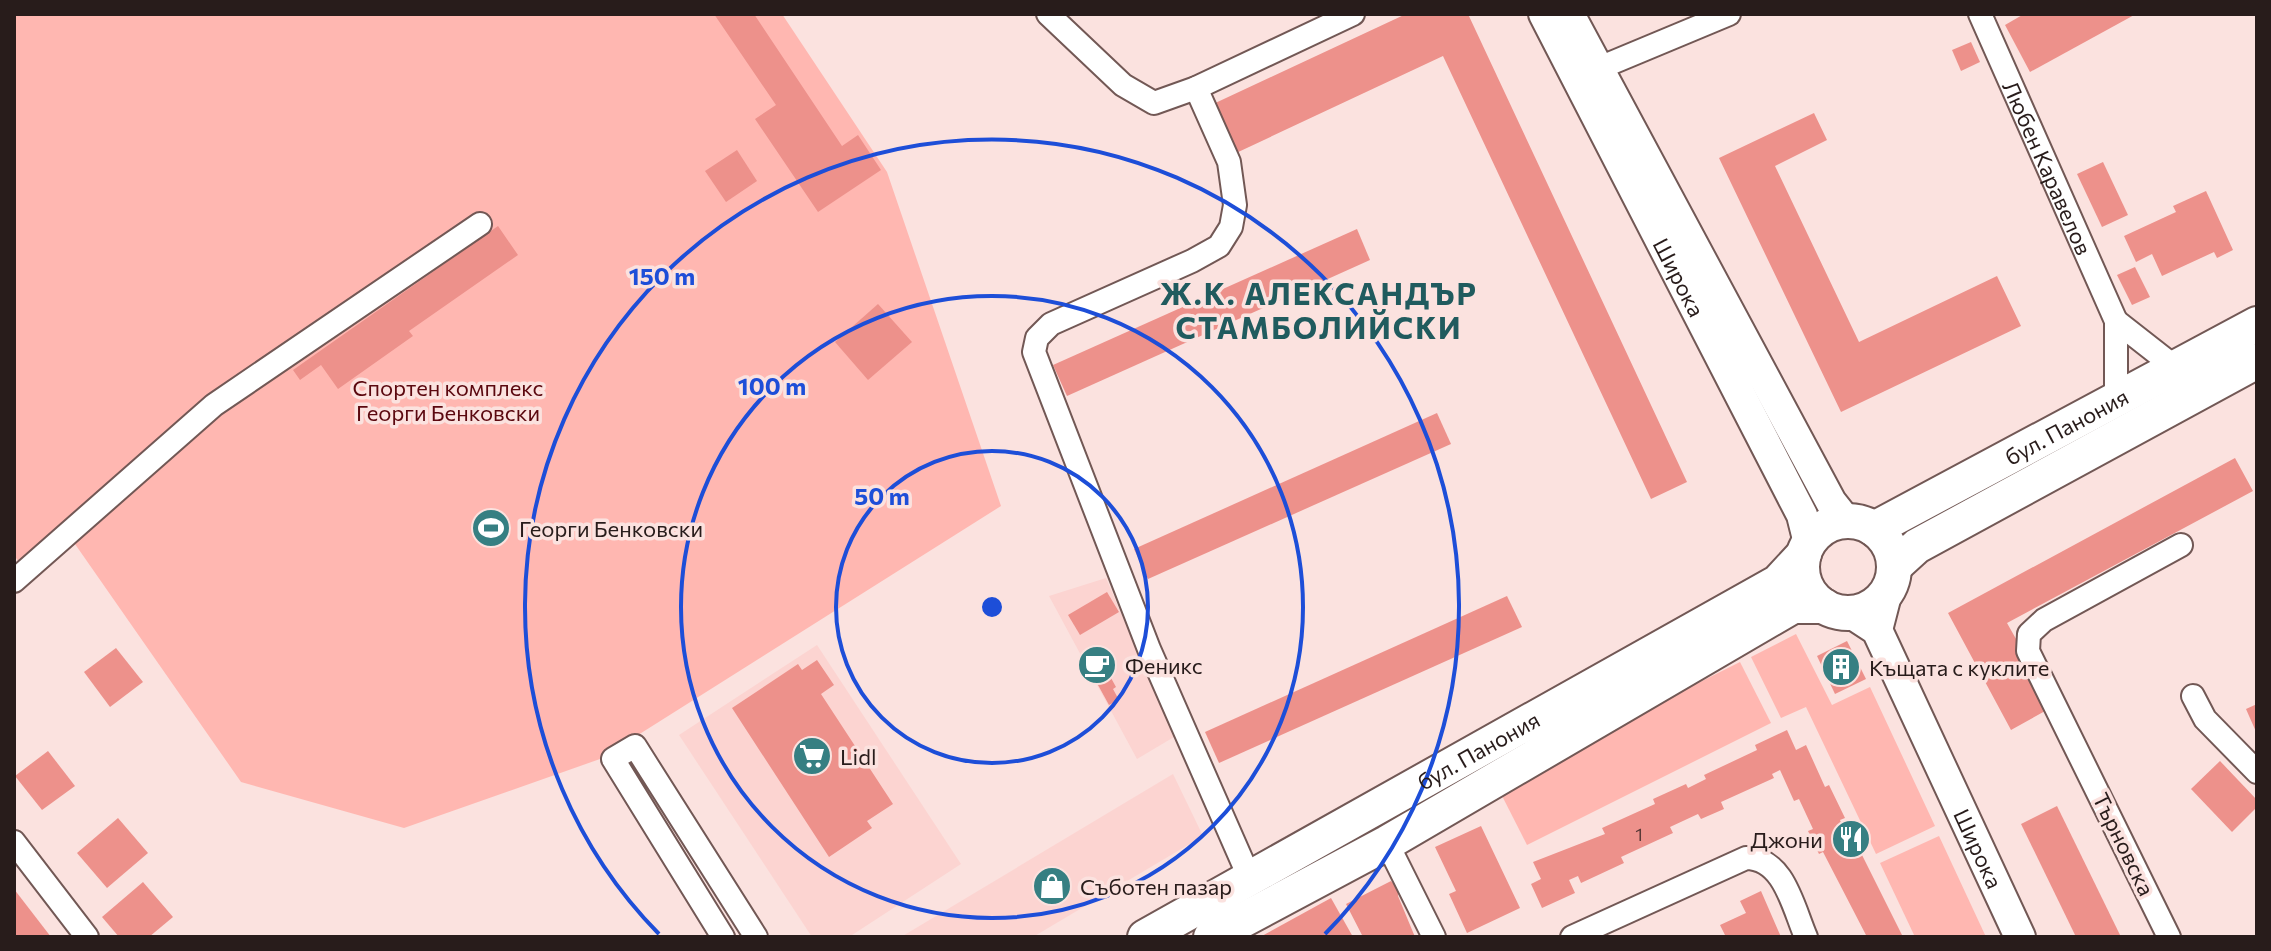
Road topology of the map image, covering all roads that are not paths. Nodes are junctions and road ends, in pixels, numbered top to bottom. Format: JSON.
{"nodes":[{"id":1,"x":1048,"y":14,"type":"edge"},
{"id":2,"x":1353,"y":14,"type":"edge"},
{"id":3,"x":1544,"y":14,"type":"edge"},
{"id":4,"x":1569,"y":14,"type":"edge"},
{"id":5,"x":1729,"y":14,"type":"edge"},
{"id":6,"x":1980,"y":14,"type":"edge"},
{"id":7,"x":1310,"y":23,"type":"edge"},
{"id":8,"x":1587,"y":74,"type":"junction"},
{"id":9,"x":1196,"y":88,"type":"junction"},
{"id":10,"x":480,"y":224,"type":"dead end"},
{"id":11,"x":2116,"y":321,"type":"junction"},
{"id":12,"x":2257,"y":324,"type":"edge"},
{"id":13,"x":2257,"y":361,"type":"edge"},
{"id":14,"x":2176,"y":368,"type":"junction"},
{"id":15,"x":2116,"y":401,"type":"junction"},
{"id":16,"x":1860,"y":525,"type":"junction"},
{"id":17,"x":2181,"y":545,"type":"dead end"},
{"id":18,"x":1807,"y":549,"type":"junction"},
{"id":19,"x":1890,"y":580,"type":"junction"},
{"id":20,"x":14,"y":581,"type":"edge"},
{"id":21,"x":1851,"y":617,"type":"junction"},
{"id":22,"x":2193,"y":696,"type":"dead end"},
{"id":23,"x":2257,"y":772,"type":"edge"},
{"id":24,"x":14,"y":842,"type":"edge"},
{"id":25,"x":1387,"y":843,"type":"junction"},
{"id":26,"x":1250,"y":879,"type":"junction"},
{"id":27,"x":87,"y":937,"type":"edge"},
{"id":28,"x":723,"y":937,"type":"edge"},
{"id":29,"x":756,"y":937,"type":"edge"},
{"id":30,"x":1145,"y":937,"type":"edge"},
{"id":31,"x":1211,"y":937,"type":"edge"},
{"id":32,"x":1434,"y":937,"type":"edge"},
{"id":33,"x":1572,"y":937,"type":"edge"},
{"id":34,"x":1806,"y":937,"type":"edge"},
{"id":35,"x":2020,"y":937,"type":"edge"},
{"id":36,"x":2169,"y":937,"type":"edge"}],
"edges":[{"from":1,"to":9,"type":"street"},
{"from":2,"to":7,"type":"street"},
{"from":3,"to":8,"type":"main road","name":"Широка"},
{"from":4,"to":8,"type":"main road","name":"Широка"},
{"from":5,"to":8,"type":"street"},
{"from":6,"to":11,"type":"street","name":"Любен Каравелов"},
{"from":7,"to":9,"type":"street"},
{"from":8,"to":16,"type":"main road","name":"Широка"},
{"from":8,"to":18,"type":"main road","name":"Широка"},
{"from":9,"to":26,"type":"street"},
{"from":10,"to":20,"type":"street"},
{"from":11,"to":14,"type":"street","name":"Любен Каравелов"},
{"from":11,"to":15,"type":"street","name":"Любен Каравелов"},
{"from":12,"to":14,"type":"main road","name":"бул. Панония"},
{"from":13,"to":19,"type":"main road","name":"бул. Панония"},
{"from":14,"to":15,"type":"main road","name":"бул. Панония"},
{"from":15,"to":16,"type":"main road","name":"бул. Панония"},
{"from":16,"to":18,"type":"main road","name":"бул. Панония"},
{"from":16,"to":19,"type":"main road"},
{"from":17,"to":36,"type":"street","name":"Търновска"},
{"from":18,"to":21,"type":"main road"},
{"from":18,"to":26,"type":"main road","name":"бул. Панония"},
{"from":19,"to":21,"type":"main road","name":"бул. Панония"},
{"from":21,"to":25,"type":"main road","name":"бул. Панония"},
{"from":21,"to":35,"type":"main road","name":"Широка"},
{"from":22,"to":23,"type":"street"},
{"from":24,"to":27,"type":"street"},
{"from":25,"to":31,"type":"main road","name":"бул. Панония"},
{"from":25,"to":32,"type":"street"},
{"from":26,"to":30,"type":"main road","name":"бул. Панония"},
{"from":28,"to":29,"type":"street"},
{"from":33,"to":34,"type":"street"}]}
